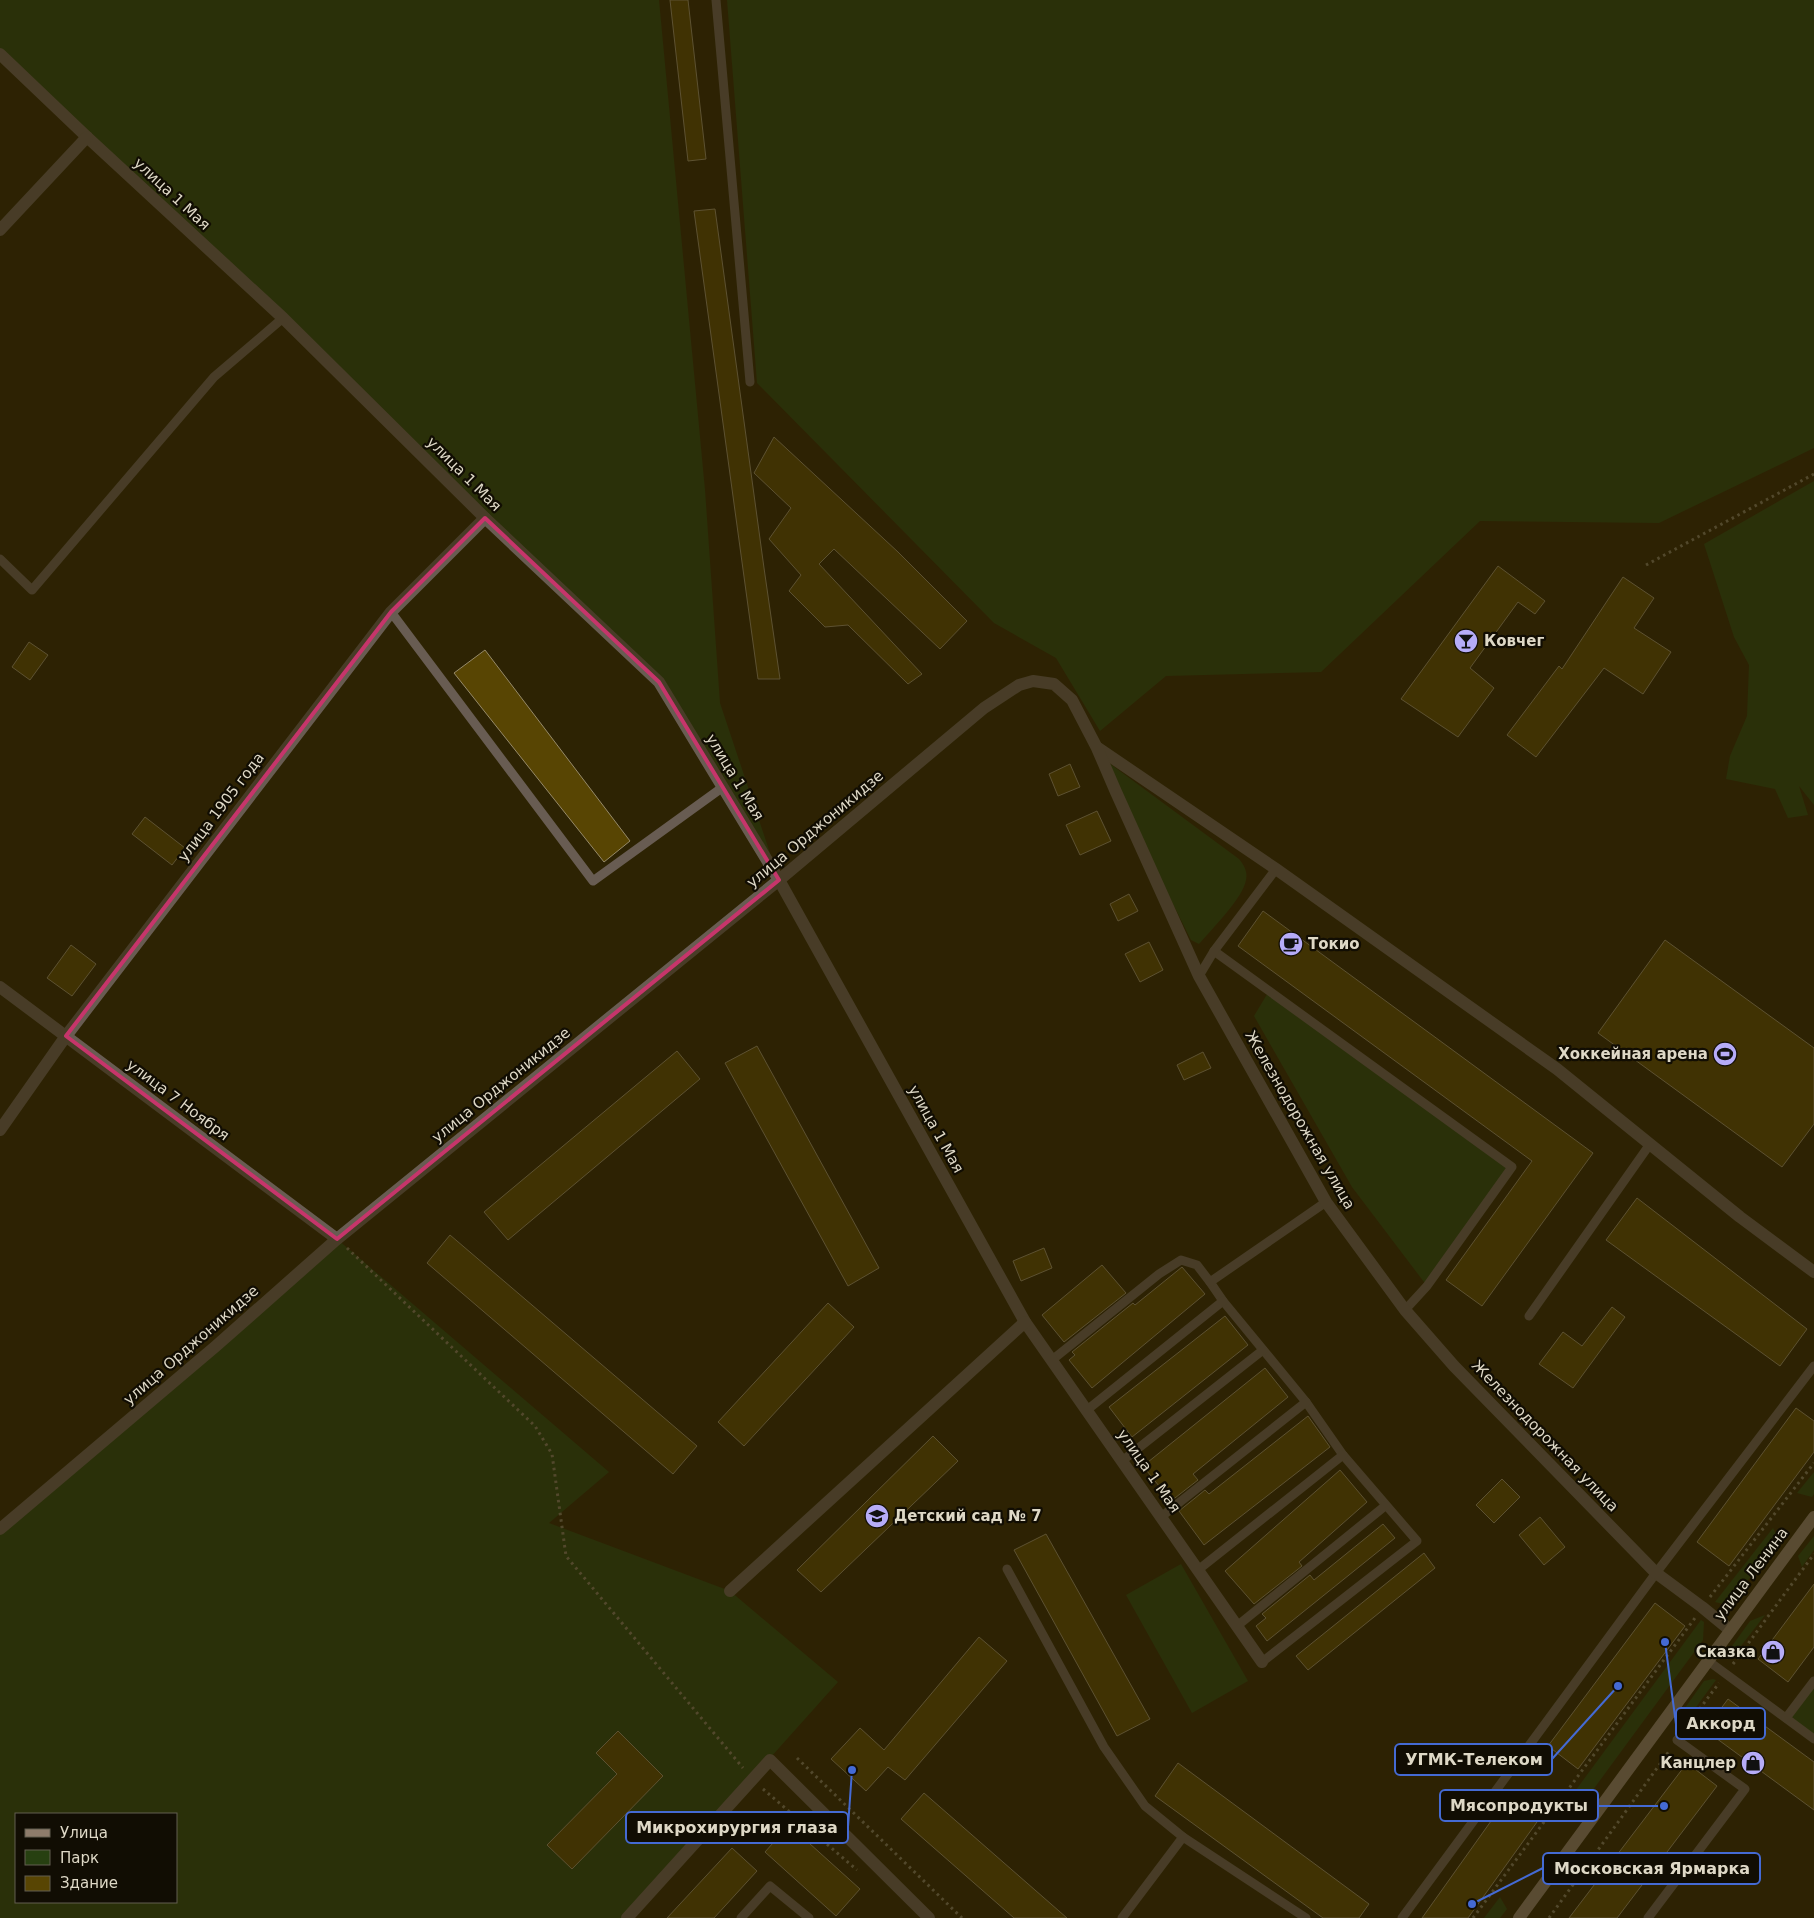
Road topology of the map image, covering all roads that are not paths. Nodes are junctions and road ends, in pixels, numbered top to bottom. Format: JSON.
{"nodes":[{"id":1,"x":716,"y":0,"type":"edge"},
{"id":2,"x":0,"y":54,"type":"edge"},
{"id":3,"x":87,"y":137,"type":"junction"},
{"id":4,"x":0,"y":230,"type":"edge"},
{"id":5,"x":283,"y":318,"type":"junction"},
{"id":6,"x":750,"y":382,"type":"dead end"},
{"id":7,"x":485,"y":518,"type":"junction"},
{"id":8,"x":0,"y":559,"type":"edge"},
{"id":9,"x":391,"y":612,"type":"junction"},
{"id":10,"x":1033,"y":681,"type":"joint"},
{"id":11,"x":1097,"y":748,"type":"junction"},
{"id":12,"x":723,"y":788,"type":"junction"},
{"id":13,"x":1276,"y":869,"type":"junction"},
{"id":14,"x":779,"y":880,"type":"junction"},
{"id":15,"x":1214,"y":951,"type":"junction"},
{"id":16,"x":1199,"y":976,"type":"junction"},
{"id":17,"x":0,"y":987,"type":"edge"},
{"id":18,"x":66,"y":1036,"type":"junction"},
{"id":19,"x":0,"y":1130,"type":"edge"},
{"id":20,"x":1650,"y":1144,"type":"junction"},
{"id":21,"x":1326,"y":1202,"type":"junction"},
{"id":22,"x":337,"y":1239,"type":"junction"},
{"id":23,"x":1814,"y":1272,"type":"edge"},
{"id":24,"x":1210,"y":1282,"type":"junction"},
{"id":25,"x":1223,"y":1301,"type":"junction"},
{"id":26,"x":1405,"y":1310,"type":"junction"},
{"id":27,"x":1529,"y":1316,"type":"dead end"},
{"id":28,"x":1026,"y":1322,"type":"junction"},
{"id":29,"x":1263,"y":1350,"type":"junction"},
{"id":30,"x":1052,"y":1360,"type":"junction"},
{"id":31,"x":1814,"y":1366,"type":"edge"},
{"id":32,"x":1306,"y":1402,"type":"junction"},
{"id":33,"x":1087,"y":1410,"type":"junction"},
{"id":34,"x":1343,"y":1455,"type":"junction"},
{"id":35,"x":1122,"y":1461,"type":"junction"},
{"id":36,"x":1385,"y":1506,"type":"junction"},
{"id":37,"x":1161,"y":1517,"type":"junction"},
{"id":38,"x":1814,"y":1517,"type":"edge"},
{"id":39,"x":0,"y":1529,"type":"edge"},
{"id":40,"x":1007,"y":1569,"type":"dead end"},
{"id":41,"x":1198,"y":1570,"type":"junction"},
{"id":42,"x":1656,"y":1574,"type":"junction"},
{"id":43,"x":730,"y":1591,"type":"dead end"},
{"id":44,"x":1236,"y":1626,"type":"junction"},
{"id":45,"x":1730,"y":1630,"type":"junction"},
{"id":46,"x":1707,"y":1660,"type":"junction"},
{"id":47,"x":1262,"y":1662,"type":"joint"},
{"id":48,"x":1814,"y":1681,"type":"edge"},
{"id":49,"x":1786,"y":1718,"type":"junction"},
{"id":50,"x":1814,"y":1739,"type":"edge"},
{"id":51,"x":1677,"y":1740,"type":"road end"},
{"id":52,"x":1183,"y":1837,"type":"junction"},
{"id":53,"x":627,"y":1918,"type":"edge"},
{"id":54,"x":741,"y":1918,"type":"edge"},
{"id":55,"x":809,"y":1918,"type":"edge"},
{"id":56,"x":929,"y":1918,"type":"edge"},
{"id":57,"x":1122,"y":1918,"type":"edge"},
{"id":58,"x":1306,"y":1918,"type":"edge"},
{"id":59,"x":1402,"y":1918,"type":"edge"},
{"id":60,"x":1519,"y":1918,"type":"edge"},
{"id":61,"x":1648,"y":1918,"type":"edge"}],
"edges":[{"from":1,"to":6,"type":"lane"},
{"from":2,"to":3,"type":"street","name":"улица 1 Мая"},
{"from":3,"to":4,"type":"street"},
{"from":3,"to":5,"type":"street","name":"улица 1 Мая"},
{"from":5,"to":7,"type":"street","name":"улица 1 Мая"},
{"from":5,"to":8,"type":"lane"},
{"from":7,"to":9,"type":"street","name":"улица 1905 года"},
{"from":7,"to":12,"type":"street","name":"улица 1 Мая"},
{"from":9,"to":12,"type":"lane"},
{"from":9,"to":18,"type":"street","name":"улица 1905 года"},
{"from":10,"to":11,"type":"street","name":"Железнодорожная улица"},
{"from":10,"to":14,"type":"street","name":"улица Орджоникидзе"},
{"from":11,"to":13,"type":"street"},
{"from":11,"to":16,"type":"street","name":"Железнодорожная улица"},
{"from":12,"to":14,"type":"street","name":"улица 1 Мая"},
{"from":13,"to":15,"type":"lane"},
{"from":13,"to":20,"type":"street"},
{"from":14,"to":22,"type":"street","name":"улица Орджоникидзе"},
{"from":14,"to":28,"type":"street","name":"улица 1 Мая"},
{"from":15,"to":16,"type":"lane"},
{"from":15,"to":26,"type":"lane"},
{"from":16,"to":21,"type":"street","name":"Железнодорожная улица"},
{"from":17,"to":18,"type":"street","name":"улица 7 Ноября"},
{"from":18,"to":19,"type":"street","name":"улица 1905 года"},
{"from":18,"to":22,"type":"street","name":"улица 7 Ноября"},
{"from":20,"to":23,"type":"street"},
{"from":20,"to":27,"type":"lane"},
{"from":21,"to":24,"type":"lane"},
{"from":21,"to":26,"type":"street","name":"Железнодорожная улица"},
{"from":22,"to":39,"type":"street","name":"улица Орджоникидзе"},
{"from":24,"to":25,"type":"lane"},
{"from":24,"to":30,"type":"lane"},
{"from":25,"to":29,"type":"lane"},
{"from":25,"to":33,"type":"lane"},
{"from":26,"to":42,"type":"street","name":"Железнодорожная улица"},
{"from":28,"to":30,"type":"street","name":"улица 1 Мая"},
{"from":28,"to":43,"type":"street"},
{"from":29,"to":32,"type":"lane"},
{"from":29,"to":35,"type":"lane"},
{"from":30,"to":33,"type":"street","name":"улица 1 Мая"},
{"from":31,"to":42,"type":"lane"},
{"from":32,"to":34,"type":"lane"},
{"from":32,"to":37,"type":"lane"},
{"from":33,"to":35,"type":"street","name":"улица 1 Мая"},
{"from":34,"to":36,"type":"lane"},
{"from":34,"to":41,"type":"lane"},
{"from":35,"to":37,"type":"street","name":"улица 1 Мая"},
{"from":36,"to":44,"type":"lane"},
{"from":36,"to":47,"type":"lane"},
{"from":37,"to":41,"type":"street","name":"улица 1 Мая"},
{"from":38,"to":45,"type":"main road","name":"улица Ленина"},
{"from":40,"to":52,"type":"lane"},
{"from":41,"to":44,"type":"street","name":"улица 1 Мая"},
{"from":42,"to":45,"type":"street","name":"Железнодорожная улица"},
{"from":42,"to":59,"type":"lane"},
{"from":44,"to":47,"type":"street","name":"улица 1 Мая"},
{"from":45,"to":46,"type":"main road","name":"улица Ленина"},
{"from":46,"to":49,"type":"lane"},
{"from":46,"to":60,"type":"main road","name":"улица Ленина"},
{"from":48,"to":49,"type":"lane"},
{"from":49,"to":50,"type":"lane"},
{"from":51,"to":61,"type":"lane"},
{"from":52,"to":57,"type":"lane"},
{"from":52,"to":58,"type":"lane"},
{"from":53,"to":56,"type":"street"},
{"from":54,"to":55,"type":"lane"}]}
